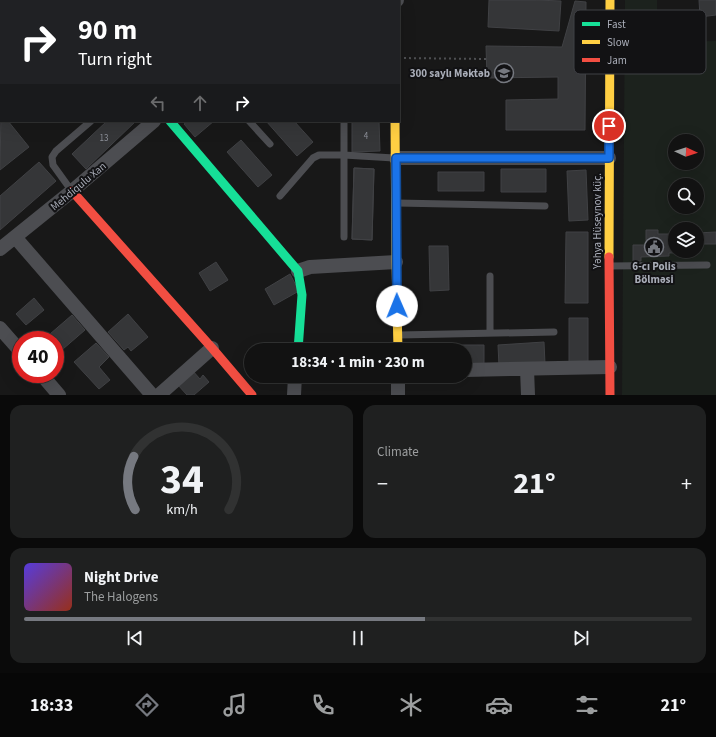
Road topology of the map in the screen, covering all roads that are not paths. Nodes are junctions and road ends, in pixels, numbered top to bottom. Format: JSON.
{"nodes":[{"id":1,"x":610,"y":0,"type":"edge"},
{"id":2,"x":610,"y":10,"type":"edge"},
{"id":3,"x":610,"y":74,"type":"edge"},
{"id":4,"x":90,"y":122,"type":"edge"},
{"id":5,"x":153,"y":122,"type":"edge"},
{"id":6,"x":171,"y":122,"type":"edge"},
{"id":7,"x":250,"y":122,"type":"edge"},
{"id":8,"x":344,"y":122,"type":"edge"},
{"id":9,"x":396,"y":122,"type":"edge"},
{"id":10,"x":270,"y":144,"type":"dead end"},
{"id":11,"x":344,"y":155,"type":"junction"},
{"id":12,"x":396,"y":158,"type":"junction"},
{"id":13,"x":609,"y":158,"type":"junction"},
{"id":14,"x":72,"y":191,"type":"junction"},
{"id":15,"x":280,"y":196,"type":"dead end"},
{"id":16,"x":396,"y":203,"type":"junction"},
{"id":17,"x":545,"y":206,"type":"dead end"},
{"id":18,"x":15,"y":237,"type":"junction"},
{"id":19,"x":344,"y":237,"type":"dead end"},
{"id":20,"x":0,"y":249,"type":"edge"},
{"id":21,"x":396,"y":262,"type":"junction"},
{"id":22,"x":707,"y":265,"type":"dead end"},
{"id":23,"x":609,"y":266,"type":"junction"},
{"id":24,"x":298,"y":271,"type":"junction"},
{"id":25,"x":490,"y":276,"type":"dead end"},
{"id":26,"x":0,"y":328,"type":"edge"},
{"id":27,"x":554,"y":332,"type":"dead end"},
{"id":28,"x":490,"y":333,"type":"junction"},
{"id":29,"x":397,"y":335,"type":"junction"},
{"id":30,"x":12,"y":342,"type":"edge"},
{"id":31,"x":299,"y":343,"type":"edge"},
{"id":32,"x":398,"y":343,"type":"edge"},
{"id":33,"x":212,"y":348,"type":"junction"},
{"id":34,"x":610,"y":367,"type":"junction"},
{"id":35,"x":527,"y":369,"type":"junction"},
{"id":36,"x":472,"y":370,"type":"edge"},
{"id":37,"x":48,"y":383,"type":"edge"},
{"id":38,"x":295,"y":383,"type":"edge"},
{"id":39,"x":398,"y":383,"type":"edge"},
{"id":40,"x":59,"y":395,"type":"edge"},
{"id":41,"x":152,"y":395,"type":"edge"},
{"id":42,"x":159,"y":395,"type":"edge"},
{"id":43,"x":252,"y":395,"type":"edge"},
{"id":44,"x":294,"y":395,"type":"edge"},
{"id":45,"x":398,"y":395,"type":"edge"},
{"id":46,"x":528,"y":395,"type":"edge"},
{"id":47,"x":610,"y":395,"type":"edge"}],
"edges":[{"from":1,"to":2,"type":"street","name":"Yəhya Hüseynov küç."},
{"from":3,"to":13,"type":"street","name":"Yəhya Hüseynov küç."},
{"from":4,"to":14,"type":"lane"},
{"from":5,"to":14,"type":"street","name":"Mehdiqulu Xan"},
{"from":6,"to":24,"type":"street"},
{"from":7,"to":10,"type":"lane"},
{"from":8,"to":11,"type":"lane"},
{"from":9,"to":12,"type":"street"},
{"from":11,"to":12,"type":"lane"},
{"from":11,"to":15,"type":"lane"},
{"from":11,"to":19,"type":"lane"},
{"from":12,"to":13,"type":"street"},
{"from":12,"to":16,"type":"street"},
{"from":13,"to":23,"type":"street","name":"Yəhya Hüseynov küç."},
{"from":14,"to":18,"type":"street","name":"Mehdiqulu Xan"},
{"from":14,"to":33,"type":"street"},
{"from":16,"to":17,"type":"lane"},
{"from":16,"to":21,"type":"street"},
{"from":18,"to":20,"type":"street","name":"Mehdiqulu Xan"},
{"from":18,"to":41,"type":"street"},
{"from":21,"to":24,"type":"street"},
{"from":21,"to":29,"type":"street"},
{"from":22,"to":23,"type":"lane"},
{"from":23,"to":34,"type":"street","name":"Yəhya Hüseynov küç."},
{"from":24,"to":31,"type":"street"},
{"from":25,"to":28,"type":"lane"},
{"from":26,"to":30,"type":"street"},
{"from":27,"to":28,"type":"lane"},
{"from":28,"to":29,"type":"lane"},
{"from":29,"to":32,"type":"street"},
{"from":33,"to":42,"type":"street"},
{"from":33,"to":43,"type":"street"},
{"from":34,"to":35,"type":"street"},
{"from":34,"to":47,"type":"street","name":"Yəhya Hüseynov küç."},
{"from":35,"to":36,"type":"street"},
{"from":35,"to":46,"type":"street"},
{"from":37,"to":40,"type":"street"},
{"from":38,"to":44,"type":"street"},
{"from":39,"to":45,"type":"street"}]}
